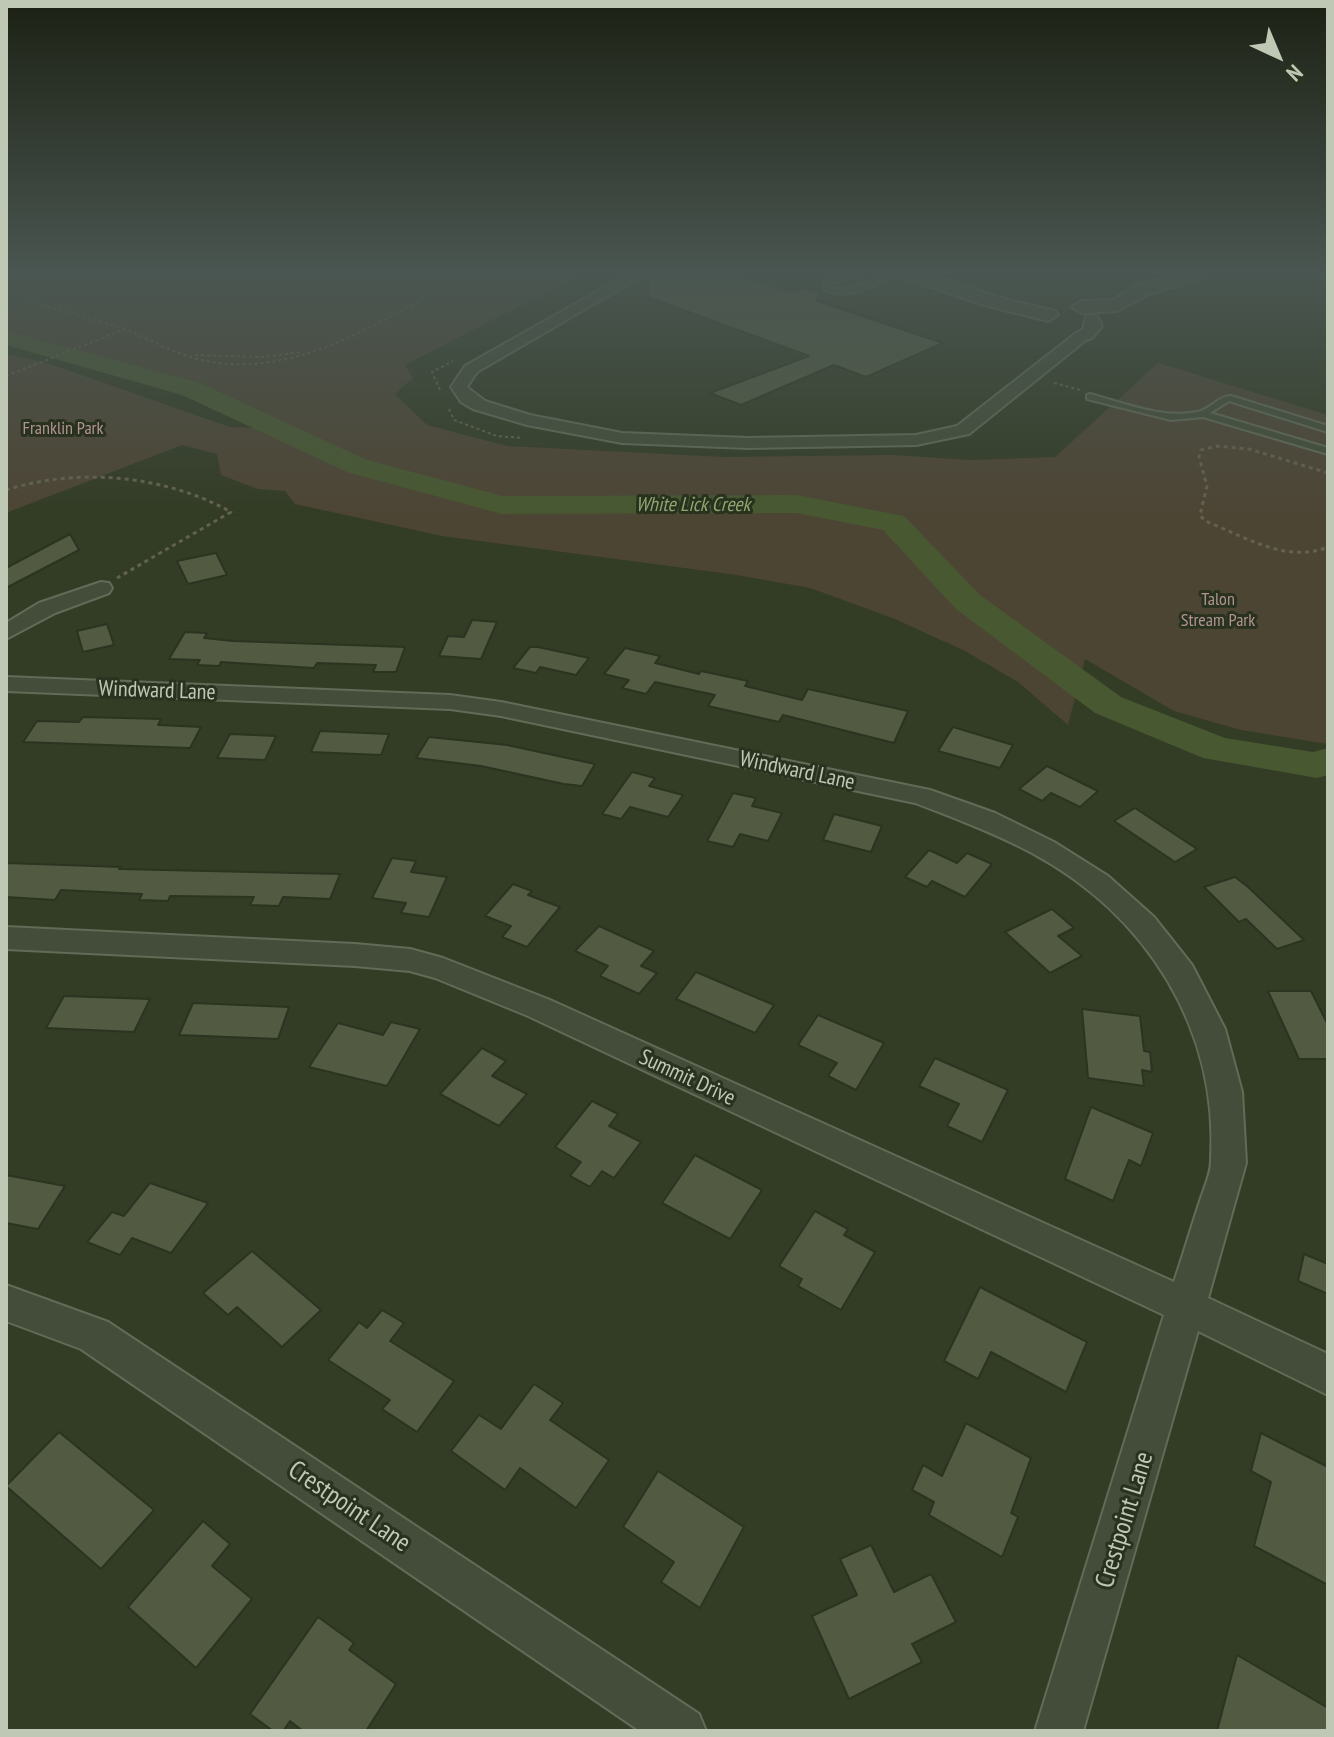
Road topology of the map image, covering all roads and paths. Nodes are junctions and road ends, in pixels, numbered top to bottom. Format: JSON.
{"nodes":[{"id":1,"x":65,"y":354,"type":"edge"},
{"id":2,"x":188,"y":354,"type":"edge"},
{"id":3,"x":286,"y":354,"type":"edge"},
{"id":4,"x":497,"y":354,"type":"edge"},
{"id":5,"x":1033,"y":354,"type":"edge"},
{"id":6,"x":459,"y":357,"type":"dead end"},
{"id":7,"x":6,"y":376,"type":"edge"},
{"id":8,"x":442,"y":393,"type":"dead end"},
{"id":9,"x":1090,"y":397,"type":"dead end"},
{"id":10,"x":448,"y":406,"type":"dead end"},
{"id":11,"x":1203,"y":414,"type":"junction"},
{"id":12,"x":1328,"y":429,"type":"edge"},
{"id":13,"x":526,"y":438,"type":"dead end"},
{"id":14,"x":1328,"y":451,"type":"edge"},
{"id":15,"x":1328,"y":473,"type":"edge"},
{"id":16,"x":6,"y":490,"type":"edge"},
{"id":17,"x":1328,"y":547,"type":"edge"},
{"id":18,"x":101,"y":588,"type":"joint"},
{"id":19,"x":6,"y":632,"type":"edge"},
{"id":20,"x":6,"y":684,"type":"edge"},
{"id":21,"x":6,"y":938,"type":"edge"},
{"id":22,"x":6,"y":1303,"type":"edge"},
{"id":23,"x":1188,"y":1308,"type":"junction"},
{"id":24,"x":1328,"y":1376,"type":"edge"},
{"id":25,"x":682,"y":1731,"type":"edge"},
{"id":26,"x":1059,"y":1731,"type":"edge"}],
"edges":[{"from":1,"to":7,"type":"path"},
{"from":2,"to":3,"type":"path"},
{"from":4,"to":5,"type":"street"},
{"from":6,"to":8,"type":"path"},
{"from":9,"to":11,"type":"lane"},
{"from":10,"to":13,"type":"path"},
{"from":11,"to":12,"type":"lane"},
{"from":11,"to":14,"type":"lane"},
{"from":15,"to":17,"type":"path"},
{"from":16,"to":18,"type":"path"},
{"from":18,"to":19,"type":"street"},
{"from":20,"to":23,"type":"street","name":"Windward Lane"},
{"from":21,"to":23,"type":"street","name":"Summit Drive"},
{"from":22,"to":25,"type":"street","name":"Crestpoint Lane"},
{"from":23,"to":24,"type":"street","name":"Summit Drive"},
{"from":23,"to":26,"type":"street","name":"Crestpoint Lane"}]}
